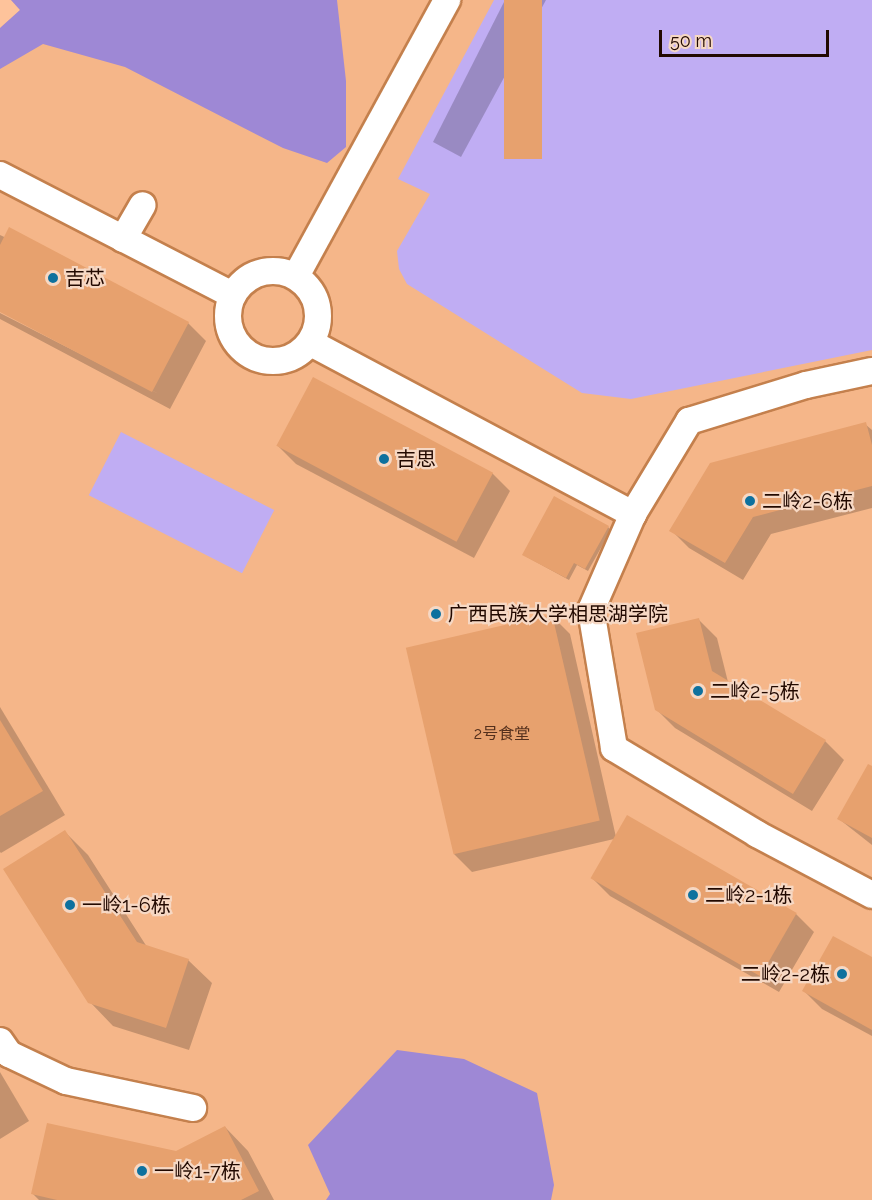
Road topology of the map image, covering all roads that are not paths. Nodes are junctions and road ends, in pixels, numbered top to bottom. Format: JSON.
{"nodes":[{"id":1,"x":447,"y":0,"type":"edge"},
{"id":2,"x":0,"y":175,"type":"edge"},
{"id":3,"x":143,"y":205,"type":"dead end"},
{"id":4,"x":123,"y":239,"type":"junction"},
{"id":5,"x":296,"y":276,"type":"junction"},
{"id":6,"x":232,"y":296,"type":"junction"},
{"id":7,"x":311,"y":343,"type":"junction"},
{"id":8,"x":872,"y":371,"type":"edge"},
{"id":9,"x":633,"y":514,"type":"junction"},
{"id":10,"x":872,"y":895,"type":"edge"},
{"id":11,"x":0,"y":1041,"type":"edge"},
{"id":12,"x":193,"y":1108,"type":"dead end"}],
"edges":[{"from":1,"to":5,"type":"lane"},
{"from":2,"to":4,"type":"lane"},
{"from":3,"to":4,"type":"lane"},
{"from":4,"to":6,"type":"lane"},
{"from":5,"to":6,"type":"lane"},
{"from":5,"to":7,"type":"lane"},
{"from":6,"to":7,"type":"lane"},
{"from":7,"to":9,"type":"lane"},
{"from":8,"to":9,"type":"lane"},
{"from":9,"to":10,"type":"lane"},
{"from":11,"to":12,"type":"lane"}]}
